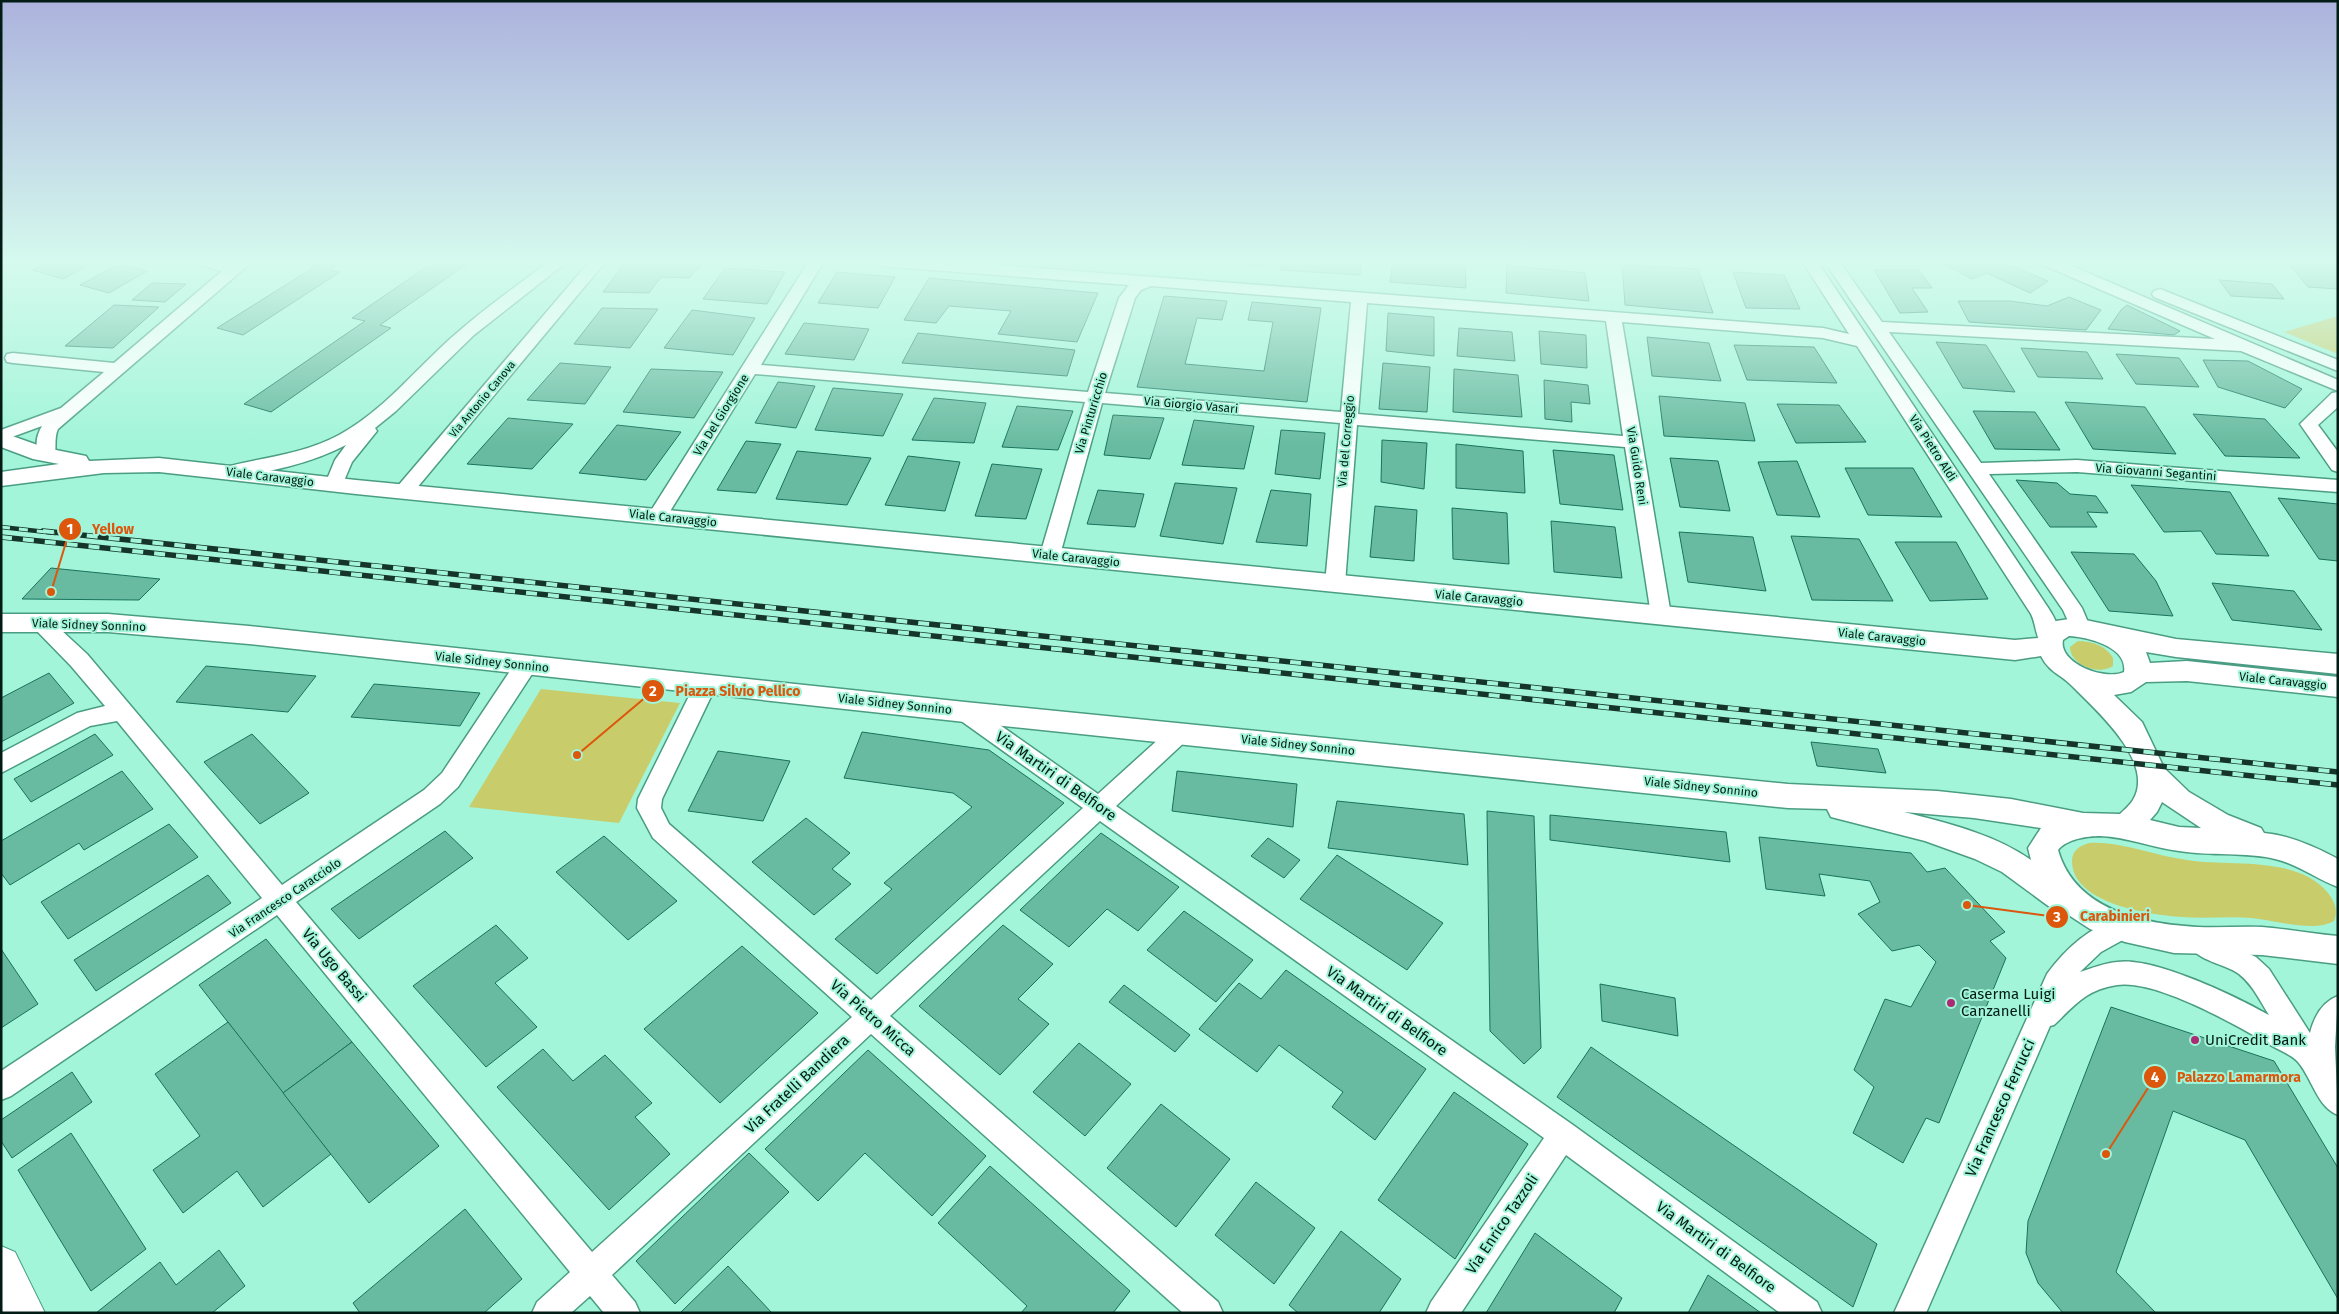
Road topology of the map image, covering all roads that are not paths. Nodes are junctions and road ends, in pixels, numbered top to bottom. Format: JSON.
{"nodes":[{"id":1,"x":172,"y":322,"type":"edge"},
{"id":2,"x":481,"y":322,"type":"edge"},
{"id":3,"x":548,"y":322,"type":"edge"},
{"id":4,"x":779,"y":322,"type":"edge"},
{"id":5,"x":1119,"y":322,"type":"edge"},
{"id":6,"x":1357,"y":322,"type":"edge"},
{"id":7,"x":1614,"y":322,"type":"edge"},
{"id":8,"x":1682,"y":322,"type":"edge"},
{"id":9,"x":1850,"y":322,"type":"edge"},
{"id":10,"x":1873,"y":322,"type":"edge"},
{"id":11,"x":2191,"y":322,"type":"edge"},
{"id":12,"x":2230,"y":322,"type":"edge"},
{"id":13,"x":1876,"y":327,"type":"junction"},
{"id":14,"x":1864,"y":342,"type":"junction"},
{"id":15,"x":2248,"y":346,"type":"junction"},
{"id":16,"x":13,"y":358,"type":"dead end"},
{"id":17,"x":2338,"y":366,"type":"edge"},
{"id":18,"x":118,"y":368,"type":"junction"},
{"id":19,"x":750,"y":369,"type":"junction"},
{"id":20,"x":2338,"y":386,"type":"edge"},
{"id":21,"x":1095,"y":397,"type":"junction"},
{"id":22,"x":2338,"y":397,"type":"edge"},
{"id":23,"x":72,"y":408,"type":"junction"},
{"id":24,"x":384,"y":411,"type":"junction"},
{"id":25,"x":1348,"y":418,"type":"junction"},
{"id":26,"x":1,"y":438,"type":"edge"},
{"id":27,"x":1633,"y":442,"type":"junction"},
{"id":28,"x":47,"y":455,"type":"junction"},
{"id":29,"x":104,"y":466,"type":"junction"},
{"id":30,"x":2338,"y":466,"type":"edge"},
{"id":31,"x":1974,"y":469,"type":"junction"},
{"id":32,"x":229,"y":472,"type":"junction"},
{"id":33,"x":1,"y":479,"type":"edge"},
{"id":34,"x":334,"y":484,"type":"junction"},
{"id":35,"x":2338,"y":486,"type":"edge"},
{"id":36,"x":404,"y":491,"type":"junction"},
{"id":37,"x":657,"y":517,"type":"junction"},
{"id":38,"x":1050,"y":555,"type":"junction"},
{"id":39,"x":1334,"y":584,"type":"junction"},
{"id":40,"x":1661,"y":615,"type":"junction"},
{"id":41,"x":40,"y":622,"type":"junction"},
{"id":42,"x":1,"y":623,"type":"edge"},
{"id":43,"x":2080,"y":627,"type":"junction"},
{"id":44,"x":2110,"y":636,"type":"junction"},
{"id":45,"x":2048,"y":642,"type":"junction"},
{"id":46,"x":2338,"y":664,"type":"edge"},
{"id":47,"x":526,"y":666,"type":"junction"},
{"id":48,"x":2135,"y":677,"type":"junction"},
{"id":49,"x":2081,"y":679,"type":"junction"},
{"id":50,"x":706,"y":684,"type":"junction"},
{"id":51,"x":2338,"y":687,"type":"edge"},
{"id":52,"x":122,"y":711,"type":"junction"},
{"id":53,"x":965,"y":712,"type":"junction"},
{"id":54,"x":2132,"y":730,"type":"junction"},
{"id":55,"x":1180,"y":733,"type":"junction"},
{"id":56,"x":1,"y":764,"type":"edge"},
{"id":57,"x":2153,"y":775,"type":"junction"},
{"id":58,"x":1788,"y":796,"type":"junction"},
{"id":59,"x":1099,"y":807,"type":"junction"},
{"id":60,"x":2083,"y":825,"type":"junction"},
{"id":61,"x":2126,"y":827,"type":"junction"},
{"id":62,"x":2275,"y":846,"type":"junction"},
{"id":63,"x":2338,"y":874,"type":"edge"},
{"id":64,"x":280,"y":900,"type":"junction"},
{"id":65,"x":2088,"y":914,"type":"junction"},
{"id":66,"x":2121,"y":928,"type":"junction"},
{"id":67,"x":2196,"y":942,"type":"junction"},
{"id":68,"x":2338,"y":950,"type":"edge"},
{"id":69,"x":2338,"y":1008,"type":"edge"},
{"id":70,"x":871,"y":1016,"type":"junction"},
{"id":71,"x":2038,"y":1023,"type":"junction"},
{"id":72,"x":2309,"y":1053,"type":"junction"},
{"id":73,"x":2323,"y":1078,"type":"junction"},
{"id":74,"x":1,"y":1088,"type":"edge"},
{"id":75,"x":2338,"y":1102,"type":"edge"},
{"id":76,"x":1563,"y":1135,"type":"junction"},
{"id":77,"x":1,"y":1266,"type":"edge"},
{"id":78,"x":591,"y":1273,"type":"junction"},
{"id":79,"x":25,"y":1313,"type":"edge"},
{"id":80,"x":548,"y":1313,"type":"edge"},
{"id":81,"x":624,"y":1313,"type":"edge"},
{"id":82,"x":1207,"y":1313,"type":"edge"},
{"id":83,"x":1442,"y":1313,"type":"edge"},
{"id":84,"x":1806,"y":1313,"type":"edge"},
{"id":85,"x":1910,"y":1313,"type":"edge"}],
"edges":[{"from":1,"to":18,"type":"street"},
{"from":2,"to":24,"type":"street"},
{"from":3,"to":36,"type":"street","name":"Via Antonio Canova"},
{"from":4,"to":19,"type":"street","name":"Via Del Giorgione"},
{"from":5,"to":21,"type":"street","name":"Via Pinturicchio"},
{"from":6,"to":25,"type":"street","name":"Via del Correggio"},
{"from":7,"to":27,"type":"street","name":"Via Guido Reni"},
{"from":8,"to":14,"type":"street"},
{"from":9,"to":14,"type":"street","name":"Via Pietro Aldi"},
{"from":10,"to":13,"type":"street","name":"Via Pietro Aldi"},
{"from":11,"to":15,"type":"street"},
{"from":12,"to":17,"type":"street"},
{"from":13,"to":15,"type":"street"},
{"from":13,"to":31,"type":"street","name":"Via Pietro Aldi"},
{"from":14,"to":45,"type":"street","name":"Via Pietro Aldi"},
{"from":15,"to":20,"type":"street"},
{"from":16,"to":18,"type":"street"},
{"from":18,"to":23,"type":"street"},
{"from":19,"to":21,"type":"street","name":"Via Giorgio Vasari"},
{"from":19,"to":37,"type":"street","name":"Via Del Giorgione"},
{"from":21,"to":25,"type":"street","name":"Via Giorgio Vasari"},
{"from":21,"to":38,"type":"street","name":"Via Pinturicchio"},
{"from":22,"to":30,"type":"street"},
{"from":23,"to":26,"type":"street"},
{"from":23,"to":28,"type":"street"},
{"from":24,"to":32,"type":"street"},
{"from":24,"to":34,"type":"street"},
{"from":25,"to":27,"type":"street","name":"Via Giorgio Vasari"},
{"from":25,"to":39,"type":"street","name":"Via del Correggio"},
{"from":26,"to":28,"type":"street","name":"Viale Caravaggio"},
{"from":27,"to":40,"type":"street","name":"Via Guido Reni"},
{"from":28,"to":29,"type":"street","name":"Viale Caravaggio"},
{"from":29,"to":32,"type":"street","name":"Viale Caravaggio"},
{"from":29,"to":33,"type":"street","name":"Viale Caravaggio"},
{"from":31,"to":35,"type":"street","name":"Via Giovanni Segantini"},
{"from":31,"to":43,"type":"street","name":"Via Pietro Aldi"},
{"from":32,"to":34,"type":"street","name":"Viale Caravaggio"},
{"from":34,"to":36,"type":"street","name":"Viale Caravaggio"},
{"from":36,"to":37,"type":"street","name":"Viale Caravaggio"},
{"from":37,"to":38,"type":"street","name":"Viale Caravaggio"},
{"from":38,"to":39,"type":"street","name":"Viale Caravaggio"},
{"from":39,"to":40,"type":"street","name":"Viale Caravaggio"},
{"from":40,"to":45,"type":"street","name":"Viale Caravaggio"},
{"from":41,"to":42,"type":"street","name":"Viale Sidney Sonnino"},
{"from":41,"to":47,"type":"street","name":"Viale Sidney Sonnino"},
{"from":41,"to":52,"type":"street","name":"Via Ugo Bassi"},
{"from":43,"to":44,"type":"street","name":"Viale Caravaggio"},
{"from":43,"to":45,"type":"street","name":"Viale Caravaggio"},
{"from":44,"to":46,"type":"street","name":"Viale Caravaggio"},
{"from":44,"to":48,"type":"street","name":"Viale Caravaggio"},
{"from":45,"to":49,"type":"street","name":"Viale Caravaggio"},
{"from":47,"to":50,"type":"street","name":"Viale Sidney Sonnino"},
{"from":47,"to":64,"type":"street","name":"Via Francesco Caracciolo"},
{"from":48,"to":49,"type":"street","name":"Viale Caravaggio"},
{"from":48,"to":51,"type":"street","name":"Viale Caravaggio"},
{"from":48,"to":54,"type":"street","name":"Viale Caravaggio"},
{"from":49,"to":54,"type":"street","name":"Viale Caravaggio"},
{"from":50,"to":53,"type":"street","name":"Viale Sidney Sonnino"},
{"from":50,"to":70,"type":"street","name":"Via Pietro Micca"},
{"from":52,"to":56,"type":"street"},
{"from":52,"to":64,"type":"street","name":"Via Ugo Bassi"},
{"from":53,"to":55,"type":"street","name":"Viale Sidney Sonnino"},
{"from":53,"to":59,"type":"street","name":"Via Martiri di Belfiore"},
{"from":54,"to":57,"type":"street","name":"Viale Caravaggio"},
{"from":55,"to":58,"type":"street","name":"Viale Sidney Sonnino"},
{"from":55,"to":59,"type":"street","name":"Via Fratelli Bandiera"},
{"from":57,"to":61,"type":"street"},
{"from":57,"to":62,"type":"street","name":"Viale Caravaggio"},
{"from":58,"to":60,"type":"street","name":"Viale Sidney Sonnino"},
{"from":58,"to":65,"type":"street","name":"Viale Sidney Sonnino"},
{"from":59,"to":70,"type":"street","name":"Via Fratelli Bandiera"},
{"from":59,"to":76,"type":"street","name":"Via Martiri di Belfiore"},
{"from":60,"to":61,"type":"street"},
{"from":60,"to":65,"type":"street"},
{"from":61,"to":62,"type":"street"},
{"from":62,"to":63,"type":"street"},
{"from":64,"to":74,"type":"street","name":"Via Francesco Caracciolo"},
{"from":64,"to":78,"type":"street","name":"Via Ugo Bassi"},
{"from":65,"to":66,"type":"street","name":"Viale Sidney Sonnino"},
{"from":66,"to":67,"type":"street","name":"Viale Sidney Sonnino"},
{"from":66,"to":71,"type":"street","name":"Via Francesco Ferrucci"},
{"from":67,"to":68,"type":"street","name":"Viale Sidney Sonnino"},
{"from":67,"to":72,"type":"street"},
{"from":69,"to":73,"type":"street"},
{"from":70,"to":78,"type":"street","name":"Via Fratelli Bandiera"},
{"from":70,"to":82,"type":"street","name":"Via Pietro Micca"},
{"from":71,"to":72,"type":"street"},
{"from":71,"to":85,"type":"street","name":"Via Francesco Ferrucci"},
{"from":72,"to":73,"type":"street"},
{"from":73,"to":75,"type":"street"},
{"from":76,"to":83,"type":"street","name":"Via Enrico Tazzoli"},
{"from":76,"to":84,"type":"street","name":"Via Martiri di Belfiore"},
{"from":77,"to":79,"type":"main road"},
{"from":78,"to":80,"type":"street","name":"Via Fratelli Bandiera"},
{"from":78,"to":81,"type":"street","name":"Via Ugo Bassi"}]}
